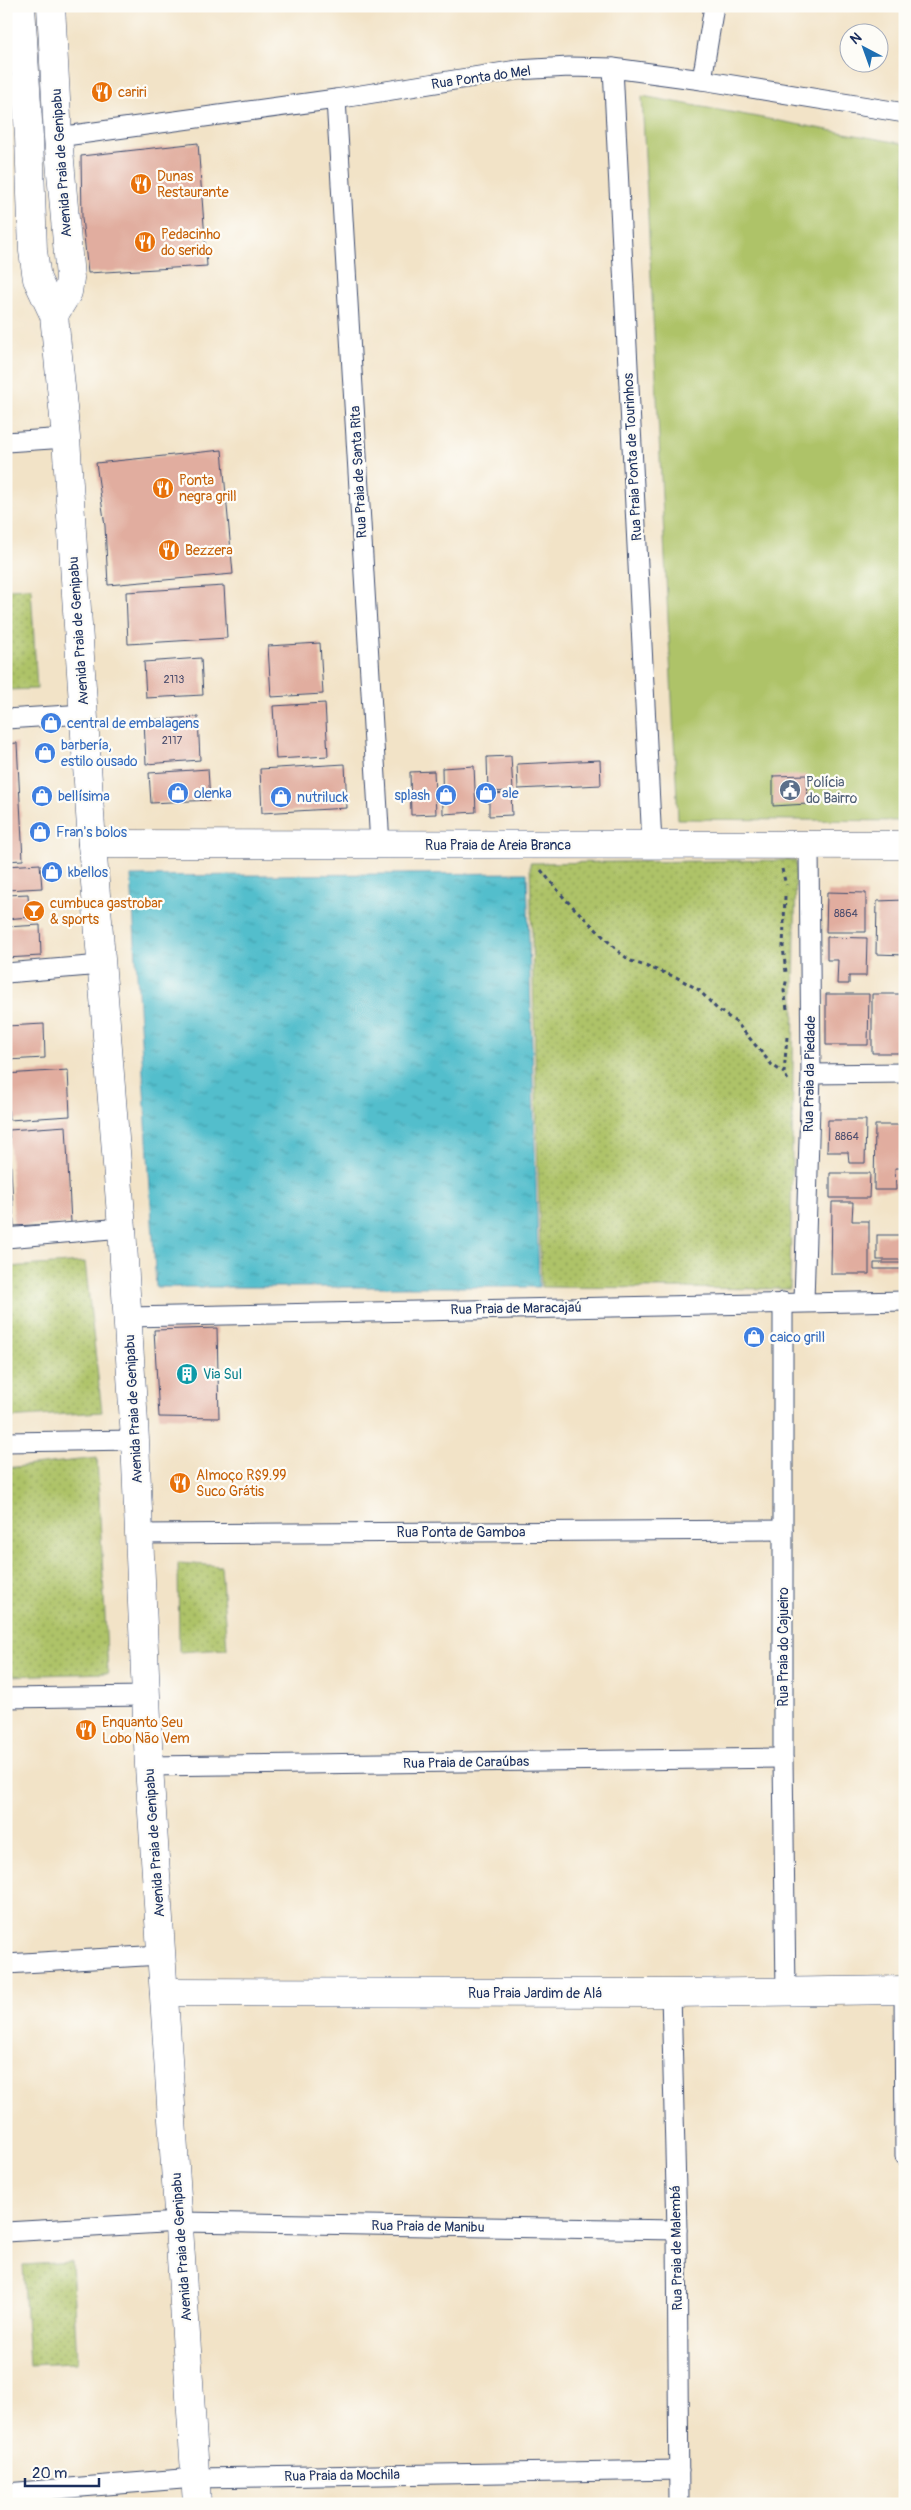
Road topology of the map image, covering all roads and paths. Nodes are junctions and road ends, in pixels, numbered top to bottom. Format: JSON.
{"nodes":[{"id":1,"x":21,"y":6,"type":"edge"},
{"id":2,"x":51,"y":6,"type":"edge"},
{"id":3,"x":714,"y":6,"type":"edge"},
{"id":4,"x":613,"y":68,"type":"junction"},
{"id":5,"x":702,"y":80,"type":"junction"},
{"id":6,"x":336,"y":99,"type":"junction"},
{"id":7,"x":905,"y":113,"type":"edge"},
{"id":8,"x":58,"y":137,"type":"junction"},
{"id":9,"x":54,"y":315,"type":"junction"},
{"id":10,"x":66,"y":438,"type":"junction"},
{"id":11,"x":6,"y":442,"type":"edge"},
{"id":12,"x":84,"y":714,"type":"junction"},
{"id":13,"x":6,"y":718,"type":"edge"},
{"id":14,"x":92,"y":844,"type":"junction"},
{"id":15,"x":652,"y":844,"type":"junction"},
{"id":16,"x":380,"y":845,"type":"junction"},
{"id":17,"x":905,"y":845,"type":"edge"},
{"id":18,"x":809,"y":847,"type":"junction"},
{"id":19,"x":779,"y":863,"type":"dead end"},
{"id":20,"x":539,"y":868,"type":"dead end"},
{"id":21,"x":101,"y":965,"type":"junction"},
{"id":22,"x":6,"y":973,"type":"edge"},
{"id":23,"x":787,"y":1013,"type":"dead end"},
{"id":24,"x":788,"y":1028,"type":"dead end"},
{"id":25,"x":784,"y":1073,"type":"junction"},
{"id":26,"x":905,"y":1073,"type":"edge"},
{"id":27,"x":810,"y":1074,"type":"junction"},
{"id":28,"x":796,"y":1086,"type":"dead end"},
{"id":29,"x":122,"y":1228,"type":"junction"},
{"id":30,"x":6,"y":1238,"type":"edge"},
{"id":31,"x":804,"y":1301,"type":"junction"},
{"id":32,"x":905,"y":1301,"type":"edge"},
{"id":33,"x":783,"y":1302,"type":"junction"},
{"id":34,"x":128,"y":1317,"type":"junction"},
{"id":35,"x":135,"y":1440,"type":"junction"},
{"id":36,"x":6,"y":1442,"type":"edge"},
{"id":37,"x":783,"y":1530,"type":"junction"},
{"id":38,"x":139,"y":1534,"type":"junction"},
{"id":39,"x":146,"y":1696,"type":"junction"},
{"id":40,"x":6,"y":1698,"type":"edge"},
{"id":41,"x":783,"y":1758,"type":"junction"},
{"id":42,"x":149,"y":1766,"type":"junction"},
{"id":43,"x":161,"y":1955,"type":"junction"},
{"id":44,"x":6,"y":1964,"type":"edge"},
{"id":45,"x":904,"y":1990,"type":"edge"},
{"id":46,"x":164,"y":1992,"type":"junction"},
{"id":47,"x":786,"y":1992,"type":"junction"},
{"id":48,"x":671,"y":1993,"type":"junction"},
{"id":49,"x":905,"y":2156,"type":"edge"},
{"id":50,"x":180,"y":2222,"type":"junction"},
{"id":51,"x":677,"y":2230,"type":"junction"},
{"id":52,"x":6,"y":2232,"type":"edge"},
{"id":53,"x":679,"y":2470,"type":"junction"},
{"id":54,"x":196,"y":2491,"type":"edge"},
{"id":55,"x":6,"y":2493,"type":"edge"},
{"id":56,"x":679,"y":2504,"type":"edge"}],
"edges":[{"from":1,"to":9,"type":"main road","name":"Avenida Praia de Genipabu"},
{"from":2,"to":8,"type":"main road","name":"Avenida Praia de Genipabu"},
{"from":3,"to":5,"type":"street"},
{"from":4,"to":5,"type":"street","name":"Rua Ponta do Mel"},
{"from":4,"to":6,"type":"street","name":"Rua Ponta do Mel"},
{"from":4,"to":15,"type":"street","name":"Rua Praia Ponta de Tourinhos"},
{"from":5,"to":7,"type":"street","name":"Rua Ponta do Mel"},
{"from":6,"to":8,"type":"street","name":"Rua Ponta do Mel"},
{"from":6,"to":16,"type":"street","name":"Rua Praia de Santa Rita"},
{"from":8,"to":9,"type":"main road","name":"Avenida Praia de Genipabu"},
{"from":9,"to":10,"type":"main road","name":"Avenida Praia de Genipabu"},
{"from":10,"to":11,"type":"street"},
{"from":10,"to":12,"type":"main road","name":"Avenida Praia de Genipabu"},
{"from":12,"to":13,"type":"street"},
{"from":12,"to":14,"type":"main road","name":"Avenida Praia de Genipabu"},
{"from":14,"to":16,"type":"main road","name":"Rua Praia de Areia Branca"},
{"from":14,"to":21,"type":"main road","name":"Avenida Praia de Genipabu"},
{"from":15,"to":16,"type":"main road","name":"Rua Praia de Areia Branca"},
{"from":15,"to":18,"type":"main road","name":"Rua Praia de Areia Branca"},
{"from":17,"to":18,"type":"main road","name":"Rua Praia de Areia Branca"},
{"from":18,"to":27,"type":"street","name":"Rua Praia da Piedade"},
{"from":19,"to":23,"type":"path"},
{"from":20,"to":25,"type":"path"},
{"from":21,"to":22,"type":"street"},
{"from":21,"to":29,"type":"main road","name":"Avenida Praia de Genipabu"},
{"from":24,"to":25,"type":"path"},
{"from":25,"to":28,"type":"path"},
{"from":26,"to":27,"type":"street"},
{"from":27,"to":31,"type":"street","name":"Rua Praia da Piedade"},
{"from":29,"to":30,"type":"street"},
{"from":29,"to":34,"type":"main road","name":"Avenida Praia de Genipabu"},
{"from":31,"to":32,"type":"street","name":"Rua Praia de Maracajaú"},
{"from":31,"to":33,"type":"street","name":"Rua Praia de Maracajaú"},
{"from":33,"to":34,"type":"street","name":"Rua Praia de Maracajaú"},
{"from":33,"to":37,"type":"street","name":"Rua Praia do Cajueiro"},
{"from":34,"to":35,"type":"main road","name":"Avenida Praia de Genipabu"},
{"from":35,"to":36,"type":"street"},
{"from":35,"to":38,"type":"main road","name":"Avenida Praia de Genipabu"},
{"from":37,"to":38,"type":"street","name":"Rua Ponta de Gamboa"},
{"from":37,"to":41,"type":"street","name":"Rua Praia do Cajueiro"},
{"from":38,"to":39,"type":"main road","name":"Avenida Praia de Genipabu"},
{"from":39,"to":40,"type":"street"},
{"from":39,"to":42,"type":"main road","name":"Avenida Praia de Genipabu"},
{"from":41,"to":42,"type":"street","name":"Rua Praia de Caraúbas"},
{"from":41,"to":47,"type":"street","name":"Rua Praia do Cajueiro"},
{"from":42,"to":43,"type":"main road","name":"Avenida Praia de Genipabu"},
{"from":43,"to":44,"type":"street"},
{"from":43,"to":46,"type":"main road","name":"Avenida Praia de Genipabu"},
{"from":45,"to":47,"type":"main road","name":"Rua Praia Jardim de Alá"},
{"from":45,"to":49,"type":"street"},
{"from":46,"to":48,"type":"main road","name":"Rua Praia Jardim de Alá"},
{"from":46,"to":50,"type":"main road","name":"Avenida Praia de Genipabu"},
{"from":47,"to":48,"type":"main road","name":"Rua Praia Jardim de Alá"},
{"from":48,"to":51,"type":"street","name":"Rua Praia de Malembá"},
{"from":50,"to":51,"type":"street","name":"Rua Praia de Manibu"},
{"from":50,"to":52,"type":"street","name":"Rua Praia de Manibu"},
{"from":50,"to":54,"type":"main road","name":"Avenida Praia de Genipabu"},
{"from":51,"to":53,"type":"street","name":"Rua Praia de Malembá"},
{"from":53,"to":54,"type":"street","name":"Rua Praia da Mochila"},
{"from":53,"to":56,"type":"street","name":"Rua Praia de Malembá"},
{"from":54,"to":55,"type":"street","name":"Rua Praia da Mochila"}]}
